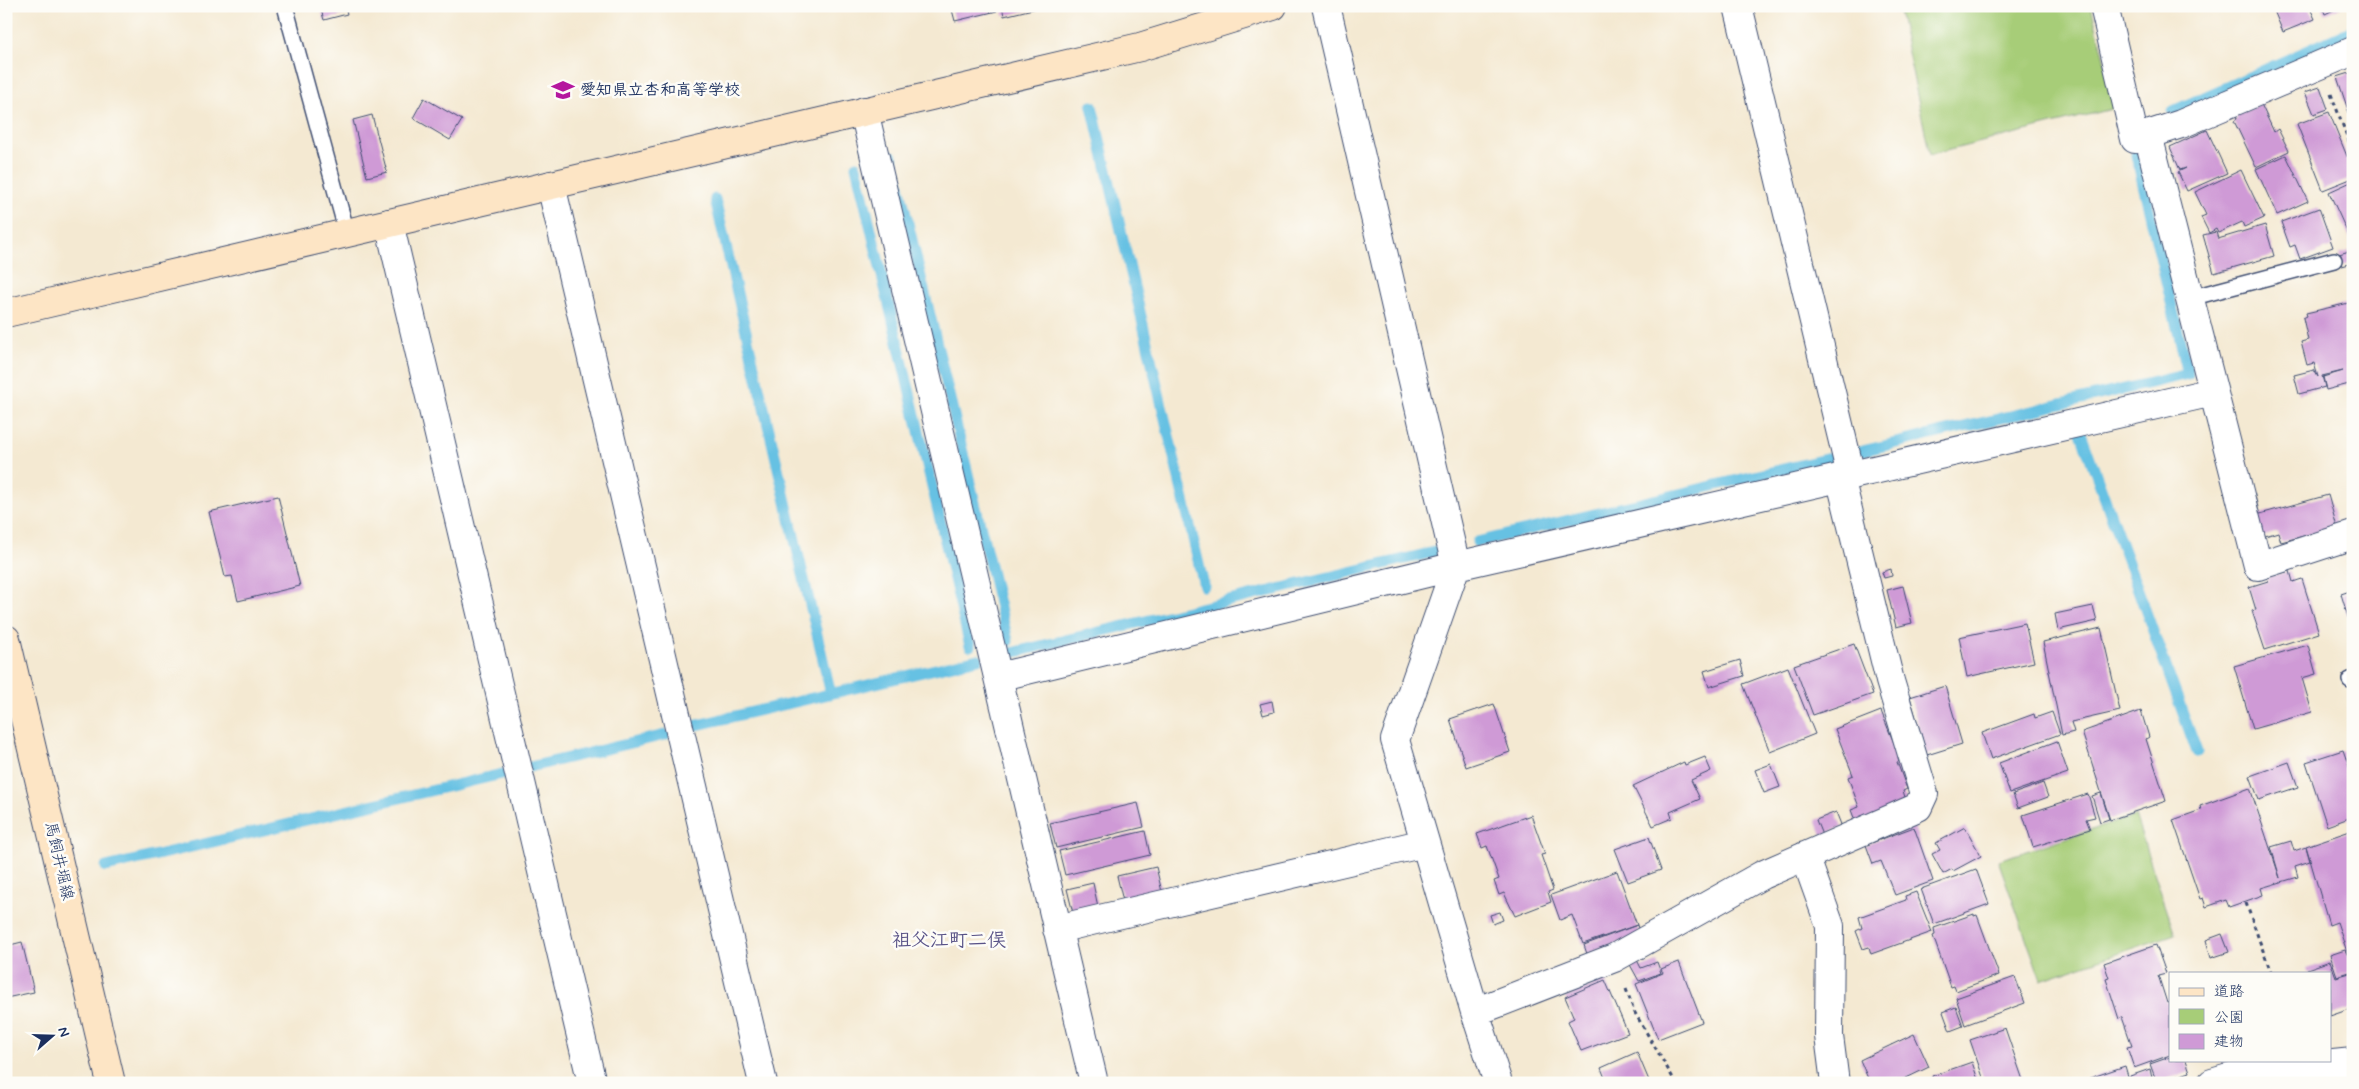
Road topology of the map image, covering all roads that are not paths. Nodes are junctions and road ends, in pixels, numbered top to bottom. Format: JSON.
{"nodes":[{"id":1,"x":284,"y":6,"type":"edge"},
{"id":2,"x":1273,"y":6,"type":"edge"},
{"id":3,"x":1326,"y":6,"type":"edge"},
{"id":4,"x":1738,"y":6,"type":"edge"},
{"id":5,"x":2104,"y":6,"type":"edge"},
{"id":6,"x":2353,"y":52,"type":"edge"},
{"id":7,"x":864,"y":111,"type":"junction"},
{"id":8,"x":2148,"y":134,"type":"junction"},
{"id":9,"x":551,"y":185,"type":"junction"},
{"id":10,"x":389,"y":223,"type":"junction"},
{"id":11,"x":347,"y":233,"type":"junction"},
{"id":12,"x":2334,"y":260,"type":"dead end"},
{"id":13,"x":2190,"y":298,"type":"junction"},
{"id":14,"x":6,"y":314,"type":"edge"},
{"id":15,"x":2213,"y":392,"type":"junction"},
{"id":16,"x":1846,"y":476,"type":"junction"},
{"id":17,"x":2353,"y":535,"type":"edge"},
{"id":18,"x":1456,"y":566,"type":"junction"},
{"id":19,"x":6,"y":638,"type":"edge"},
{"id":20,"x":998,"y":677,"type":"junction"},
{"id":21,"x":1425,"y":844,"type":"junction"},
{"id":22,"x":1805,"y":856,"type":"junction"},
{"id":23,"x":1057,"y":929,"type":"junction"},
{"id":24,"x":1475,"y":1012,"type":"junction"},
{"id":25,"x":2353,"y":1062,"type":"edge"},
{"id":26,"x":2246,"y":1078,"type":"edge"},
{"id":27,"x":111,"y":1083,"type":"edge"},
{"id":28,"x":592,"y":1083,"type":"edge"},
{"id":29,"x":764,"y":1083,"type":"edge"},
{"id":30,"x":1094,"y":1083,"type":"edge"},
{"id":31,"x":1498,"y":1083,"type":"edge"},
{"id":32,"x":1835,"y":1083,"type":"edge"},
{"id":33,"x":2212,"y":1083,"type":"edge"}],
"edges":[{"from":1,"to":11,"type":"lane"},
{"from":2,"to":7,"type":"street"},
{"from":3,"to":18,"type":"street"},
{"from":4,"to":16,"type":"street"},
{"from":5,"to":8,"type":"street"},
{"from":6,"to":8,"type":"street"},
{"from":7,"to":9,"type":"street"},
{"from":7,"to":20,"type":"street"},
{"from":8,"to":13,"type":"street"},
{"from":9,"to":10,"type":"street"},
{"from":9,"to":29,"type":"street"},
{"from":10,"to":11,"type":"street"},
{"from":10,"to":28,"type":"street"},
{"from":11,"to":14,"type":"street"},
{"from":12,"to":13,"type":"lane"},
{"from":13,"to":15,"type":"street"},
{"from":15,"to":16,"type":"street"},
{"from":15,"to":17,"type":"street"},
{"from":16,"to":18,"type":"street"},
{"from":16,"to":22,"type":"street"},
{"from":18,"to":20,"type":"street"},
{"from":18,"to":21,"type":"street"},
{"from":19,"to":27,"type":"street","name":"馬飼井堀線"},
{"from":20,"to":23,"type":"street"},
{"from":21,"to":23,"type":"street"},
{"from":21,"to":24,"type":"street"},
{"from":22,"to":24,"type":"street"},
{"from":22,"to":32,"type":"street"},
{"from":23,"to":30,"type":"street"},
{"from":24,"to":31,"type":"street"},
{"from":25,"to":26,"type":"street"},
{"from":26,"to":33,"type":"street"}]}
